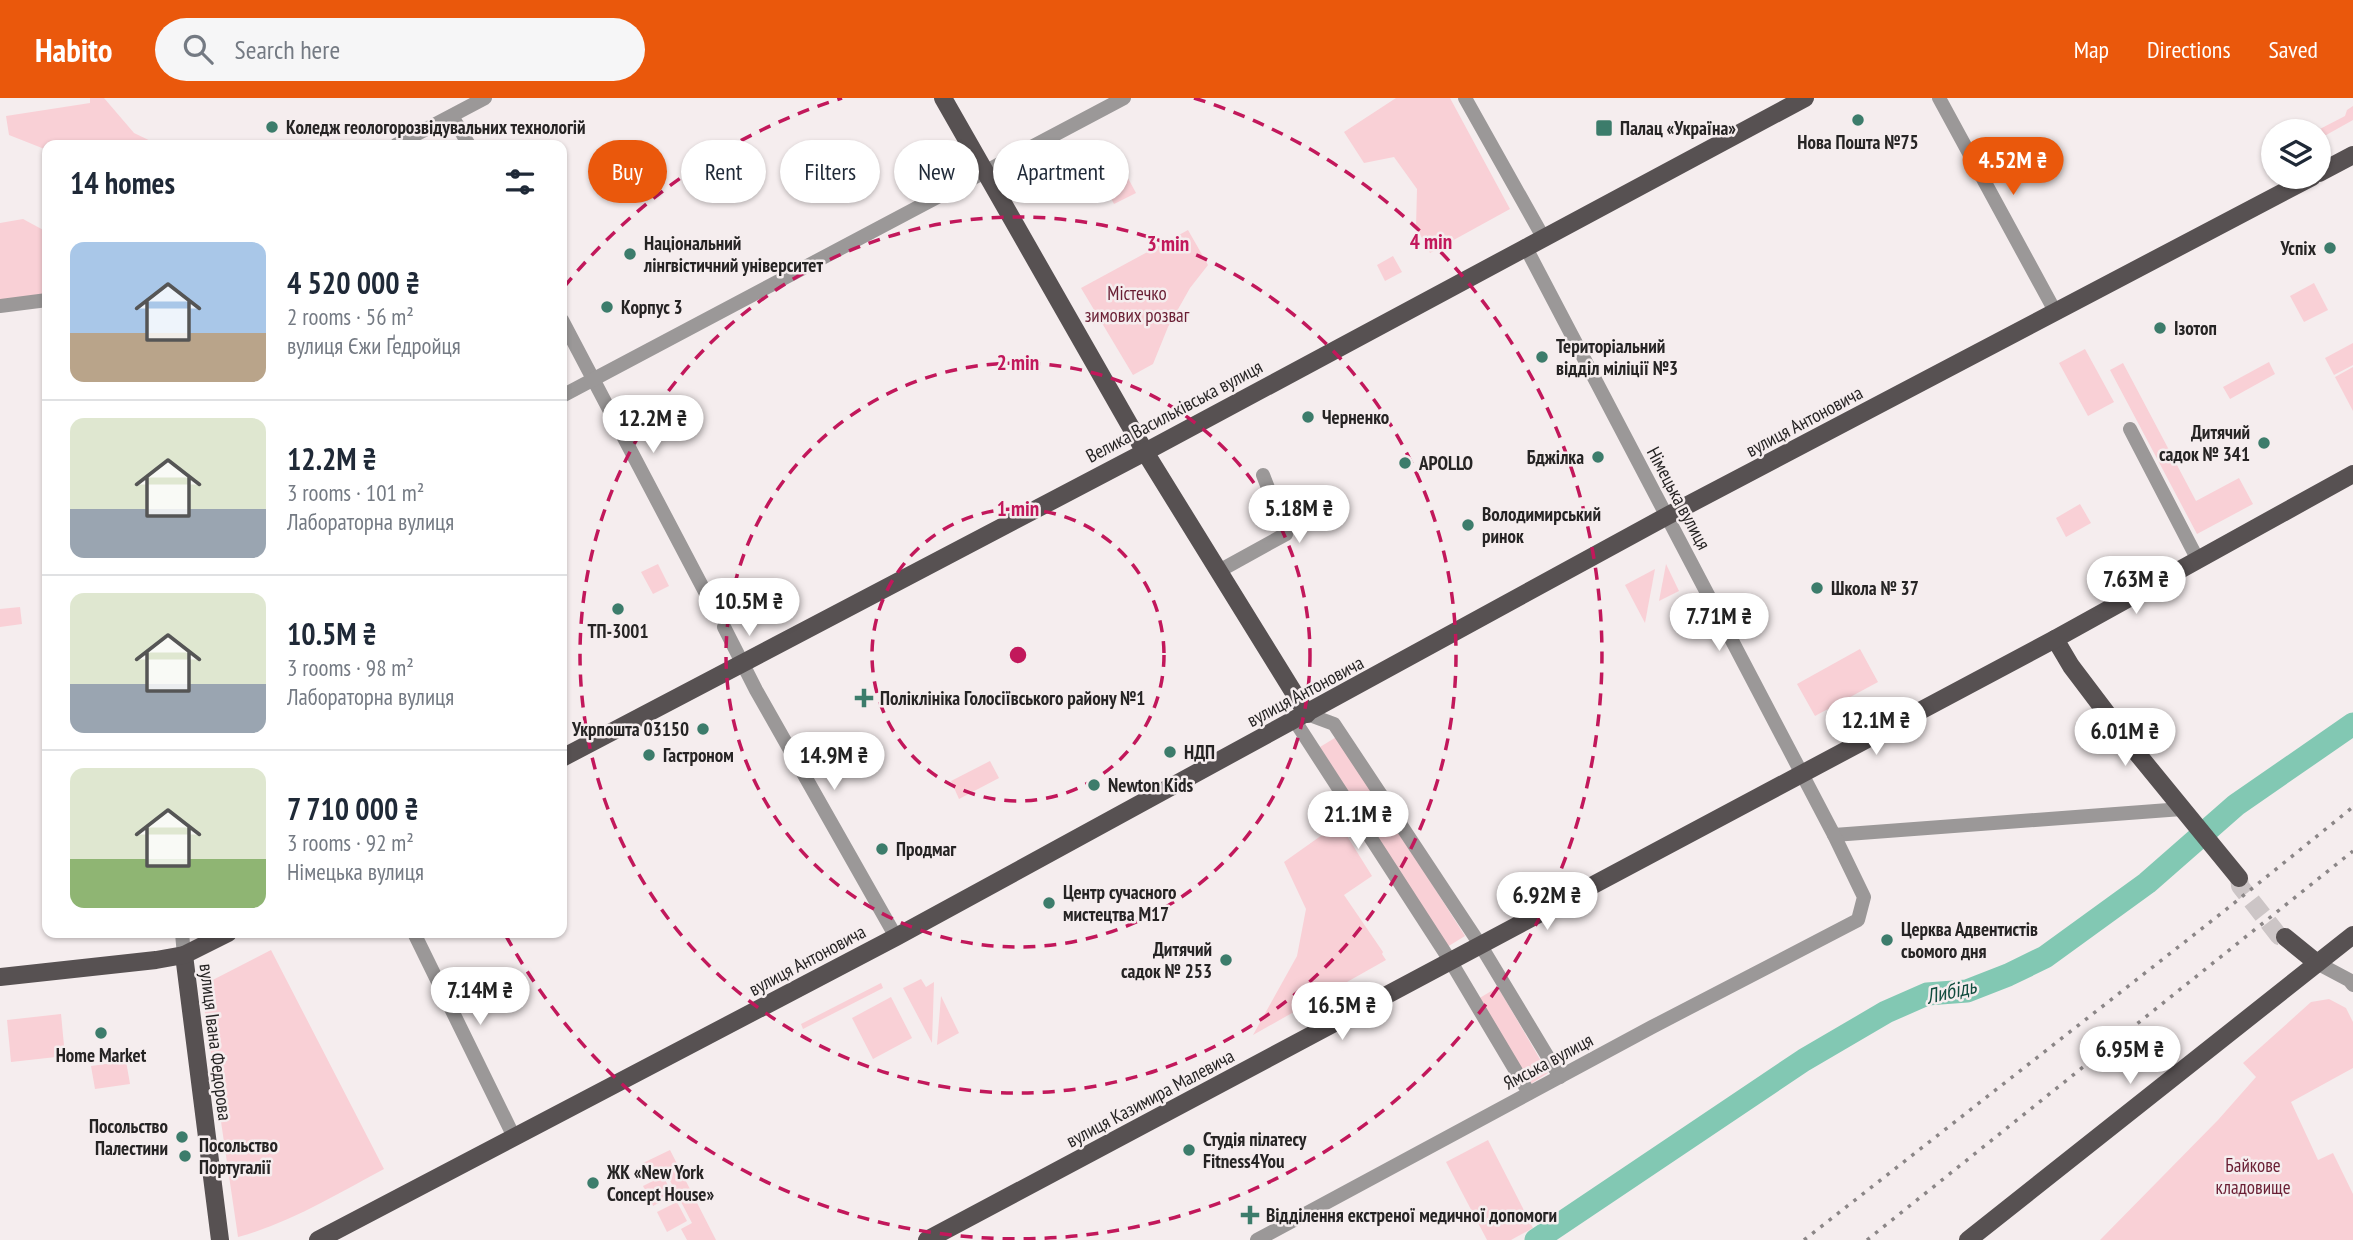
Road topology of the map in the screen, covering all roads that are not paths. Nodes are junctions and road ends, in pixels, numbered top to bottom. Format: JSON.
{"nodes":[{"id":1,"x":485,"y":98,"type":"edge"},
{"id":2,"x":943,"y":98,"type":"edge"},
{"id":3,"x":1124,"y":98,"type":"edge"},
{"id":4,"x":1465,"y":98,"type":"edge"},
{"id":5,"x":1805,"y":98,"type":"edge"},
{"id":6,"x":1939,"y":98,"type":"edge"},
{"id":7,"x":452,"y":116,"type":"junction"},
{"id":8,"x":406,"y":140,"type":"edge"},
{"id":9,"x":465,"y":140,"type":"edge"},
{"id":10,"x":2353,"y":155,"type":"edge"},
{"id":11,"x":2331,"y":167,"type":"edge"},
{"id":12,"x":985,"y":172,"type":"junction"},
{"id":13,"x":2289,"y":189,"type":"edge"},
{"id":14,"x":1543,"y":237,"type":"junction"},
{"id":15,"x":1525,"y":246,"type":"junction"},
{"id":16,"x":42,"y":301,"type":"edge"},
{"id":17,"x":0,"y":306,"type":"edge"},
{"id":18,"x":2056,"y":313,"type":"junction"},
{"id":19,"x":567,"y":330,"type":"edge"},
{"id":20,"x":593,"y":379,"type":"junction"},
{"id":21,"x":567,"y":393,"type":"edge"},
{"id":22,"x":2130,"y":429,"type":"dead end"},
{"id":23,"x":1145,"y":452,"type":"junction"},
{"id":24,"x":2353,"y":474,"type":"edge"},
{"id":25,"x":1263,"y":475,"type":"dead end"},
{"id":26,"x":1667,"y":516,"type":"junction"},
{"id":27,"x":2198,"y":560,"type":"junction"},
{"id":28,"x":1219,"y":571,"type":"junction"},
{"id":29,"x":713,"y":607,"type":"dead end"},
{"id":30,"x":724,"y":627,"type":"dead end"},
{"id":31,"x":2055,"y":639,"type":"junction"},
{"id":32,"x":742,"y":664,"type":"junction"},
{"id":33,"x":1301,"y":717,"type":"junction"},
{"id":34,"x":567,"y":755,"type":"edge"},
{"id":35,"x":1802,"y":774,"type":"junction"},
{"id":36,"x":2187,"y":814,"type":"junction"},
{"id":37,"x":1834,"y":835,"type":"junction"},
{"id":38,"x":2239,"y":878,"type":"tunnel mouth"},
{"id":39,"x":1858,"y":920,"type":"joint"},
{"id":40,"x":2353,"y":935,"type":"edge"},
{"id":41,"x":896,"y":937,"type":"junction"},
{"id":42,"x":2285,"y":937,"type":"tunnel mouth"},
{"id":43,"x":182,"y":938,"type":"edge"},
{"id":44,"x":218,"y":938,"type":"edge"},
{"id":45,"x":416,"y":938,"type":"edge"},
{"id":46,"x":1481,"y":946,"type":"junction"},
{"id":47,"x":184,"y":954,"type":"junction"},
{"id":48,"x":1451,"y":962,"type":"junction"},
{"id":49,"x":2317,"y":963,"type":"junction"},
{"id":50,"x":0,"y":978,"type":"edge"},
{"id":51,"x":2353,"y":985,"type":"edge"},
{"id":52,"x":1560,"y":1077,"type":"junction"},
{"id":53,"x":1529,"y":1093,"type":"junction"},
{"id":54,"x":514,"y":1137,"type":"junction"},
{"id":55,"x":220,"y":1240,"type":"edge"},
{"id":56,"x":317,"y":1240,"type":"edge"},
{"id":57,"x":927,"y":1240,"type":"edge"},
{"id":58,"x":1257,"y":1240,"type":"edge"},
{"id":59,"x":1968,"y":1240,"type":"edge"}],
"edges":[{"from":1,"to":7,"type":"street"},
{"from":2,"to":12,"type":"main road"},
{"from":3,"to":12,"type":"street"},
{"from":4,"to":14,"type":"street"},
{"from":5,"to":14,"type":"main road","name":"Велика Васильківська вулиця"},
{"from":6,"to":18,"type":"street"},
{"from":7,"to":8,"type":"street"},
{"from":7,"to":9,"type":"street"},
{"from":10,"to":11,"type":"main road"},
{"from":12,"to":20,"type":"street"},
{"from":12,"to":23,"type":"main road"},
{"from":13,"to":18,"type":"main road","name":"вулиця Антоновича"},
{"from":14,"to":15,"type":"main road","name":"Велика Васильківська вулиця"},
{"from":15,"to":23,"type":"main road","name":"Велика Васильківська вулиця"},
{"from":15,"to":26,"type":"street","name":"Німецька вулиця"},
{"from":16,"to":17,"type":"street"},
{"from":18,"to":26,"type":"main road","name":"вулиця Антоновича"},
{"from":19,"to":20,"type":"street"},
{"from":20,"to":21,"type":"street"},
{"from":20,"to":29,"type":"street"},
{"from":22,"to":27,"type":"street"},
{"from":23,"to":28,"type":"main road"},
{"from":23,"to":32,"type":"main road","name":"Велика Васильківська вулиця"},
{"from":24,"to":27,"type":"main road","name":"вулиця Казимира Малевича"},
{"from":25,"to":28,"type":"street"},
{"from":26,"to":33,"type":"main road","name":"вулиця Антоновича"},
{"from":26,"to":35,"type":"street","name":"Німецька вулиця"},
{"from":27,"to":31,"type":"main road","name":"вулиця Казимира Малевича"},
{"from":28,"to":33,"type":"main road"},
{"from":30,"to":32,"type":"street"},
{"from":31,"to":35,"type":"main road","name":"вулиця Казимира Малевича"},
{"from":31,"to":36,"type":"main road"},
{"from":32,"to":34,"type":"main road","name":"Велика Васильківська вулиця"},
{"from":32,"to":41,"type":"street"},
{"from":33,"to":41,"type":"main road","name":"вулиця Антоновича"},
{"from":33,"to":46,"type":"street"},
{"from":33,"to":48,"type":"street"},
{"from":35,"to":37,"type":"street","name":"Німецька вулиця"},
{"from":35,"to":46,"type":"main road","name":"вулиця Казимира Малевича"},
{"from":36,"to":37,"type":"street"},
{"from":36,"to":38,"type":"main road"},
{"from":37,"to":39,"type":"street","name":"Німецька вулиця"},
{"from":39,"to":52,"type":"street","name":"Ямська вулиця"},
{"from":40,"to":49,"type":"main road"},
{"from":41,"to":54,"type":"main road","name":"вулиця Антоновича"},
{"from":42,"to":49,"type":"main road"},
{"from":43,"to":47,"type":"street","name":"вулиця Івана Федорова"},
{"from":44,"to":47,"type":"main road"},
{"from":45,"to":54,"type":"street"},
{"from":46,"to":48,"type":"main road","name":"вулиця Казимира Малевича"},
{"from":46,"to":52,"type":"street"},
{"from":47,"to":50,"type":"main road"},
{"from":47,"to":55,"type":"main road","name":"вулиця Івана Федорова"},
{"from":48,"to":53,"type":"street"},
{"from":48,"to":57,"type":"main road","name":"вулиця Казимира Малевича"},
{"from":49,"to":51,"type":"street"},
{"from":49,"to":59,"type":"main road"},
{"from":52,"to":53,"type":"street","name":"Ямська вулиця"},
{"from":53,"to":58,"type":"street","name":"Ямська вулиця"},
{"from":54,"to":56,"type":"main road","name":"вулиця Антоновича"}]}
